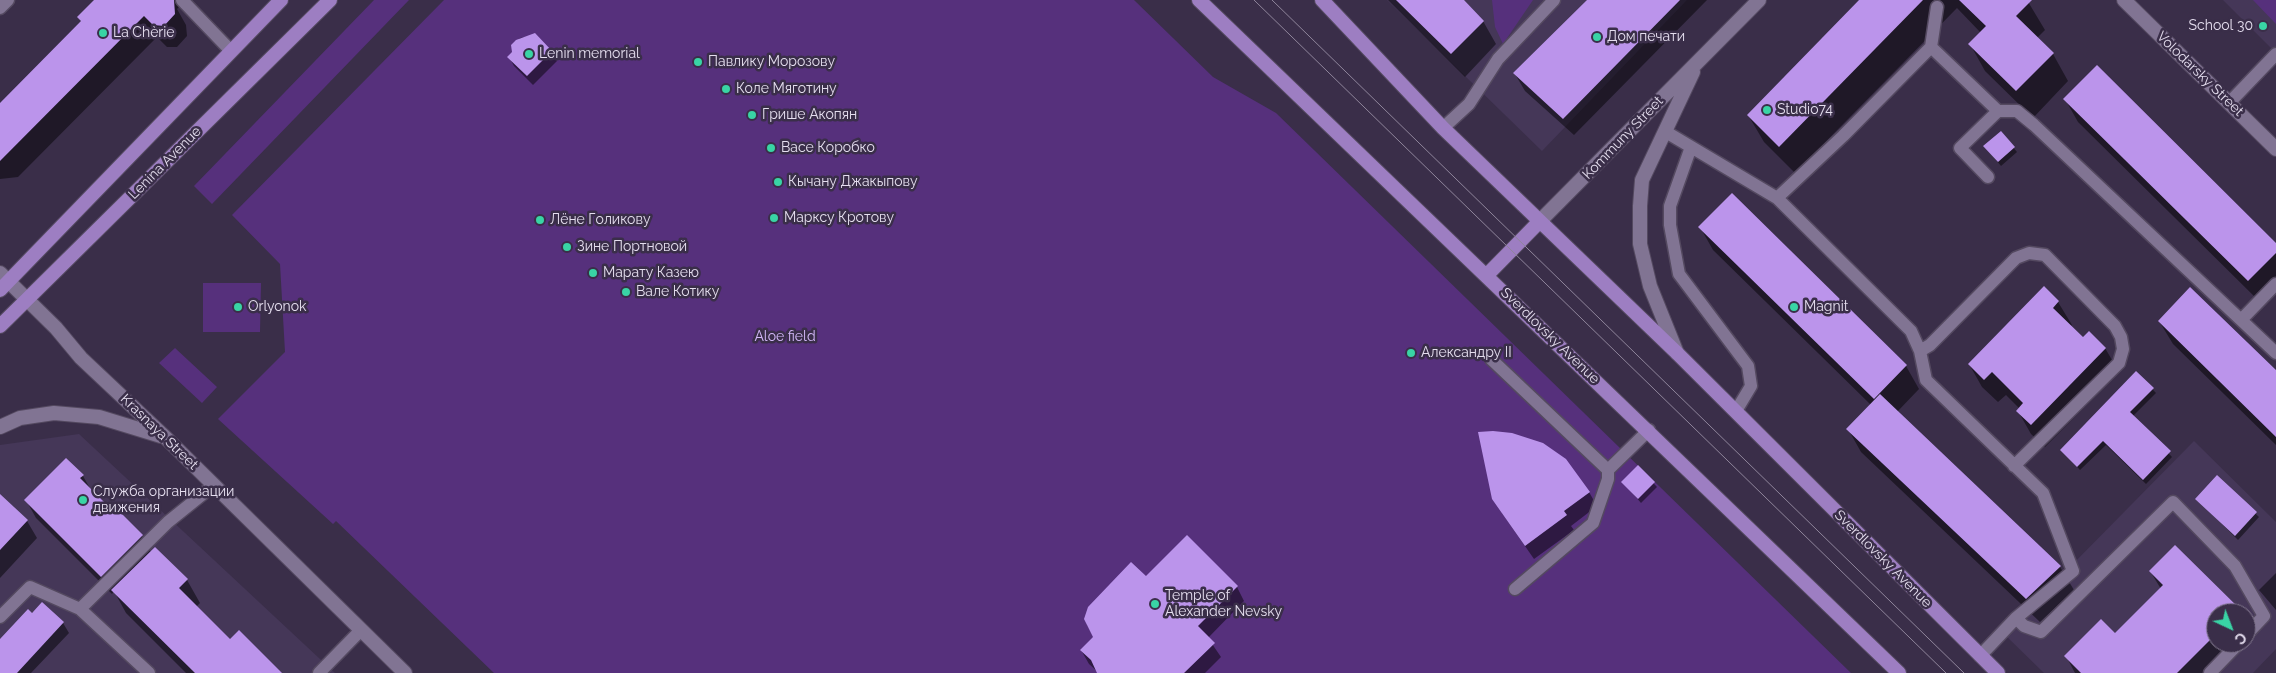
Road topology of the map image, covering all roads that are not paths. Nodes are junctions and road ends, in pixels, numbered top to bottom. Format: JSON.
{"nodes":[{"id":1,"x":8,"y":0,"type":"edge"},
{"id":2,"x":182,"y":0,"type":"edge"},
{"id":3,"x":281,"y":0,"type":"edge"},
{"id":4,"x":330,"y":0,"type":"edge"},
{"id":5,"x":1199,"y":0,"type":"edge"},
{"id":6,"x":1322,"y":0,"type":"edge"},
{"id":7,"x":1554,"y":0,"type":"edge"},
{"id":8,"x":1759,"y":0,"type":"edge"},
{"id":9,"x":2124,"y":0,"type":"edge"},
{"id":10,"x":1938,"y":7,"type":"dead end"},
{"id":11,"x":0,"y":8,"type":"edge"},
{"id":12,"x":1930,"y":46,"type":"junction"},
{"id":13,"x":231,"y":51,"type":"junction"},
{"id":14,"x":2276,"y":54,"type":"edge"},
{"id":15,"x":1696,"y":64,"type":"junction"},
{"id":16,"x":2229,"y":103,"type":"junction"},
{"id":17,"x":1998,"y":111,"type":"junction"},
{"id":18,"x":1443,"y":128,"type":"junction"},
{"id":19,"x":1666,"y":132,"type":"junction"},
{"id":20,"x":1691,"y":147,"type":"junction"},
{"id":21,"x":2276,"y":149,"type":"edge"},
{"id":22,"x":1988,"y":177,"type":"dead end"},
{"id":23,"x":1777,"y":198,"type":"junction"},
{"id":24,"x":1540,"y":222,"type":"junction"},
{"id":25,"x":1487,"y":275,"type":"junction"},
{"id":26,"x":3,"y":282,"type":"edge"},
{"id":27,"x":2276,"y":284,"type":"edge"},
{"id":28,"x":27,"y":300,"type":"junction"},
{"id":29,"x":2241,"y":320,"type":"junction"},
{"id":30,"x":0,"y":326,"type":"edge"},
{"id":31,"x":1920,"y":351,"type":"junction"},
{"id":32,"x":1677,"y":353,"type":"junction"},
{"id":33,"x":2276,"y":353,"type":"edge"},
{"id":34,"x":1491,"y":360,"type":"dead end"},
{"id":35,"x":1736,"y":411,"type":"junction"},
{"id":36,"x":0,"y":427,"type":"edge"},
{"id":37,"x":1648,"y":430,"type":"junction"},
{"id":38,"x":166,"y":438,"type":"junction"},
{"id":39,"x":2014,"y":466,"type":"junction"},
{"id":40,"x":1608,"y":470,"type":"junction"},
{"id":41,"x":214,"y":485,"type":"junction"},
{"id":42,"x":1515,"y":589,"type":"dead end"},
{"id":43,"x":80,"y":609,"type":"junction"},
{"id":44,"x":0,"y":618,"type":"edge"},
{"id":45,"x":2016,"y":618,"type":"junction"},
{"id":46,"x":2256,"y":624,"type":"edge"},
{"id":47,"x":361,"y":630,"type":"junction"},
{"id":48,"x":2229,"y":653,"type":"edge"},
{"id":49,"x":1980,"y":656,"type":"junction"},
{"id":50,"x":149,"y":673,"type":"edge"},
{"id":51,"x":319,"y":673,"type":"edge"},
{"id":52,"x":405,"y":673,"type":"edge"},
{"id":53,"x":1899,"y":673,"type":"edge"},
{"id":54,"x":1998,"y":673,"type":"edge"},
{"id":55,"x":2210,"y":673,"type":"edge"}],
"edges":[{"from":1,"to":11,"type":"lane"},
{"from":2,"to":13,"type":"lane"},
{"from":3,"to":13,"type":"main road"},
{"from":4,"to":28,"type":"main road","name":"Lenina Avenue"},
{"from":5,"to":25,"type":"main road","name":"Sverdlovsky Avenue"},
{"from":6,"to":18,"type":"main road","name":"Sverdlovsky Avenue"},
{"from":7,"to":18,"type":"lane"},
{"from":8,"to":15,"type":"street","name":"Kommuny Street"},
{"from":9,"to":16,"type":"street","name":"Volodarsky Street"},
{"from":10,"to":12,"type":"lane"},
{"from":12,"to":17,"type":"lane"},
{"from":12,"to":23,"type":"lane"},
{"from":13,"to":26,"type":"main road"},
{"from":14,"to":16,"type":"lane"},
{"from":15,"to":19,"type":"street"},
{"from":15,"to":24,"type":"street","name":"Kommuny Street"},
{"from":16,"to":21,"type":"street","name":"Volodarsky Street"},
{"from":17,"to":22,"type":"lane"},
{"from":17,"to":29,"type":"lane"},
{"from":18,"to":24,"type":"main road","name":"Sverdlovsky Avenue"},
{"from":19,"to":20,"type":"lane"},
{"from":19,"to":32,"type":"street"},
{"from":20,"to":23,"type":"lane"},
{"from":20,"to":35,"type":"lane"},
{"from":23,"to":31,"type":"lane"},
{"from":24,"to":25,"type":"main road","name":"Kommuny Street"},
{"from":24,"to":32,"type":"main road","name":"Sverdlovsky Avenue"},
{"from":25,"to":37,"type":"main road","name":"Sverdlovsky Avenue"},
{"from":26,"to":28,"type":"street","name":"Krasnaya Street"},
{"from":27,"to":29,"type":"lane"},
{"from":28,"to":30,"type":"main road","name":"Lenina Avenue"},
{"from":28,"to":38,"type":"street","name":"Krasnaya Street"},
{"from":29,"to":33,"type":"lane"},
{"from":31,"to":39,"type":"lane"},
{"from":31,"to":39,"type":"lane"},
{"from":32,"to":35,"type":"main road","name":"Sverdlovsky Avenue"},
{"from":34,"to":40,"type":"lane"},
{"from":35,"to":49,"type":"main road","name":"Sverdlovsky Avenue"},
{"from":36,"to":38,"type":"street"},
{"from":37,"to":40,"type":"lane"},
{"from":37,"to":53,"type":"main road","name":"Sverdlovsky Avenue"},
{"from":38,"to":41,"type":"street","name":"Krasnaya Street"},
{"from":39,"to":45,"type":"lane"},
{"from":40,"to":42,"type":"lane"},
{"from":41,"to":43,"type":"lane"},
{"from":41,"to":47,"type":"street","name":"Krasnaya Street"},
{"from":43,"to":44,"type":"lane"},
{"from":43,"to":50,"type":"lane"},
{"from":45,"to":46,"type":"lane"},
{"from":45,"to":49,"type":"lane"},
{"from":47,"to":51,"type":"lane"},
{"from":47,"to":52,"type":"street","name":"Krasnaya Street"},
{"from":48,"to":55,"type":"lane"},
{"from":49,"to":54,"type":"main road","name":"Sverdlovsky Avenue"}]}
